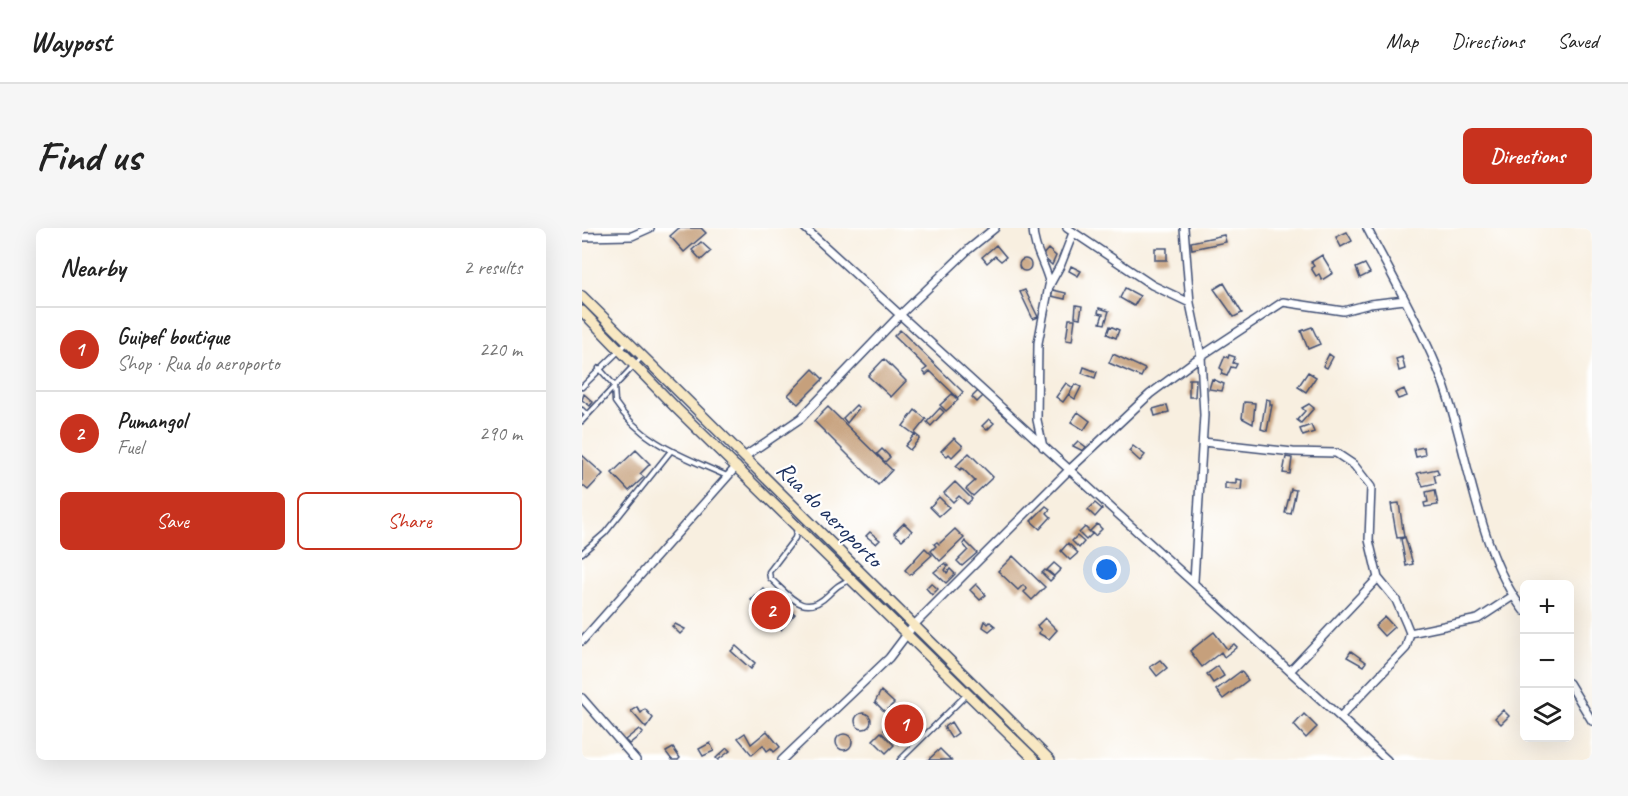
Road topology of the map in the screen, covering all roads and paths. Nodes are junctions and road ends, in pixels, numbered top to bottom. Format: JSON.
{"nodes":[{"id":1,"x":650,"y":228,"type":"edge"},
{"id":2,"x":805,"y":228,"type":"edge"},
{"id":3,"x":995,"y":228,"type":"edge"},
{"id":4,"x":1033,"y":228,"type":"edge"},
{"id":5,"x":1184,"y":228,"type":"edge"},
{"id":6,"x":1367,"y":228,"type":"edge"},
{"id":7,"x":1070,"y":230,"type":"edge"},
{"id":8,"x":582,"y":237,"type":"edge"},
{"id":9,"x":1050,"y":285,"type":"junction"},
{"id":10,"x":582,"y":296,"type":"edge"},
{"id":11,"x":1405,"y":300,"type":"junction"},
{"id":12,"x":1190,"y":303,"type":"junction"},
{"id":13,"x":582,"y":311,"type":"edge"},
{"id":14,"x":900,"y":315,"type":"junction"},
{"id":15,"x":628,"y":342,"type":"junction"},
{"id":16,"x":620,"y":348,"type":"junction"},
{"id":17,"x":643,"y":356,"type":"junction"},
{"id":18,"x":1201,"y":356,"type":"junction"},
{"id":19,"x":634,"y":363,"type":"junction"},
{"id":20,"x":599,"y":368,"type":"junction"},
{"id":21,"x":614,"y":385,"type":"junction"},
{"id":22,"x":582,"y":387,"type":"edge"},
{"id":23,"x":582,"y":410,"type":"edge"},
{"id":24,"x":587,"y":415,"type":"junction"},
{"id":25,"x":582,"y":421,"type":"edge"},
{"id":26,"x":1203,"y":442,"type":"junction"},
{"id":27,"x":1043,"y":447,"type":"junction"},
{"id":28,"x":670,"y":452,"type":"junction"},
{"id":29,"x":744,"y":456,"type":"junction"},
{"id":30,"x":737,"y":466,"type":"junction"},
{"id":31,"x":1068,"y":471,"type":"junction"},
{"id":32,"x":727,"y":476,"type":"junction"},
{"id":33,"x":797,"y":524,"type":"junction"},
{"id":34,"x":582,"y":553,"type":"edge"},
{"id":35,"x":1378,"y":578,"type":"junction"},
{"id":36,"x":853,"y":580,"type":"junction"},
{"id":37,"x":1194,"y":581,"type":"junction"},
{"id":38,"x":1513,"y":596,"type":"junction"},
{"id":39,"x":1520,"y":605,"type":"edge"},
{"id":40,"x":915,"y":625,"type":"junction"},
{"id":41,"x":1410,"y":633,"type":"junction"},
{"id":42,"x":908,"y":634,"type":"junction"},
{"id":43,"x":582,"y":641,"type":"edge"},
{"id":44,"x":1290,"y":671,"type":"junction"},
{"id":45,"x":1572,"y":688,"type":"edge"},
{"id":46,"x":967,"y":693,"type":"junction"},
{"id":47,"x":582,"y":698,"type":"edge"},
{"id":48,"x":1340,"y":717,"type":"junction"},
{"id":49,"x":1592,"y":722,"type":"edge"},
{"id":50,"x":636,"y":760,"type":"edge"},
{"id":51,"x":782,"y":760,"type":"edge"},
{"id":52,"x":900,"y":760,"type":"edge"},
{"id":53,"x":1035,"y":760,"type":"edge"},
{"id":54,"x":1050,"y":760,"type":"edge"},
{"id":55,"x":1387,"y":760,"type":"edge"}],
"edges":[{"from":1,"to":8,"type":"street"},
{"from":2,"to":14,"type":"street"},
{"from":3,"to":14,"type":"street"},
{"from":4,"to":9,"type":"street"},
{"from":5,"to":12,"type":"street"},
{"from":6,"to":11,"type":"street"},
{"from":7,"to":9,"type":"street"},
{"from":7,"to":12,"type":"street"},
{"from":9,"to":27,"type":"street"},
{"from":10,"to":15,"type":"main road","name":"Rua do aeroporto"},
{"from":11,"to":18,"type":"street"},
{"from":11,"to":38,"type":"street"},
{"from":12,"to":18,"type":"street"},
{"from":13,"to":16,"type":"main road","name":"Rua do aeroporto"},
{"from":14,"to":27,"type":"street"},
{"from":14,"to":29,"type":"street"},
{"from":15,"to":16,"type":"lane"},
{"from":15,"to":17,"type":"main road","name":"Rua do aeroporto"},
{"from":16,"to":19,"type":"main road","name":"Rua do aeroporto"},
{"from":16,"to":20,"type":"lane"},
{"from":17,"to":19,"type":"lane"},
{"from":17,"to":29,"type":"main road","name":"Rua do aeroporto"},
{"from":18,"to":26,"type":"street"},
{"from":18,"to":31,"type":"street"},
{"from":19,"to":21,"type":"lane"},
{"from":19,"to":30,"type":"main road","name":"Rua do aeroporto"},
{"from":20,"to":21,"type":"lane"},
{"from":20,"to":22,"type":"lane"},
{"from":21,"to":24,"type":"lane"},
{"from":21,"to":28,"type":"lane"},
{"from":23,"to":24,"type":"lane"},
{"from":24,"to":25,"type":"lane"},
{"from":26,"to":35,"type":"street"},
{"from":26,"to":37,"type":"street"},
{"from":27,"to":31,"type":"street"},
{"from":28,"to":32,"type":"lane"},
{"from":28,"to":34,"type":"lane"},
{"from":29,"to":40,"type":"main road","name":"Rua do aeroporto"},
{"from":30,"to":32,"type":"street"},
{"from":30,"to":33,"type":"main road","name":"Rua do aeroporto"},
{"from":31,"to":37,"type":"street"},
{"from":31,"to":40,"type":"street"},
{"from":32,"to":43,"type":"street"},
{"from":33,"to":36,"type":"main road","name":"Rua do aeroporto"},
{"from":33,"to":36,"type":"lane"},
{"from":35,"to":41,"type":"street"},
{"from":35,"to":44,"type":"street"},
{"from":36,"to":42,"type":"main road","name":"Rua do aeroporto"},
{"from":37,"to":44,"type":"street"},
{"from":38,"to":39,"type":"street"},
{"from":38,"to":41,"type":"street"},
{"from":40,"to":42,"type":"street"},
{"from":40,"to":54,"type":"main road","name":"Rua do aeroporto"},
{"from":41,"to":48,"type":"street"},
{"from":42,"to":46,"type":"main road","name":"Rua do aeroporto"},
{"from":42,"to":51,"type":"street"},
{"from":44,"to":48,"type":"street"},
{"from":45,"to":49,"type":"street"},
{"from":46,"to":52,"type":"lane"},
{"from":46,"to":53,"type":"main road","name":"Rua do aeroporto"},
{"from":47,"to":50,"type":"street"},
{"from":48,"to":55,"type":"street"}]}
